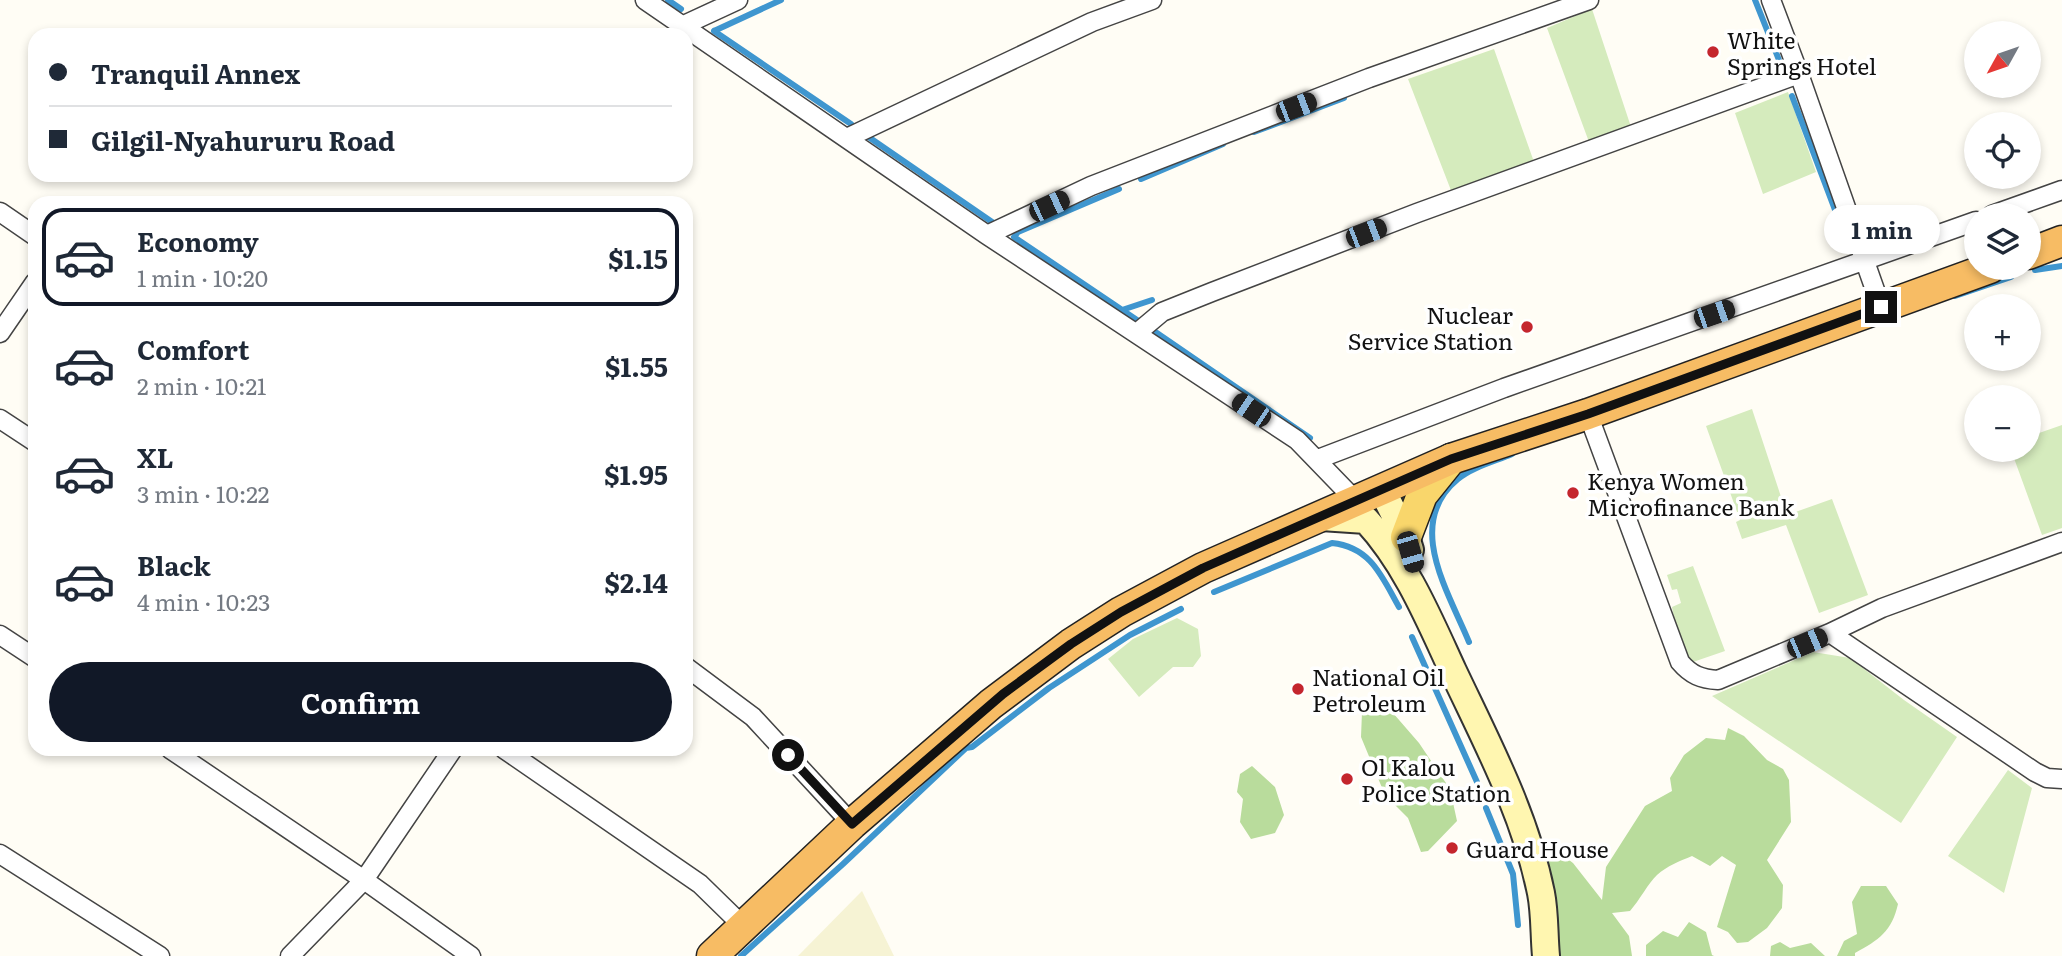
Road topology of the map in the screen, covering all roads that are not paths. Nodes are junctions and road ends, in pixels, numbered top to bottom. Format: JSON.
{"nodes":[{"id":1,"x":645,"y":0,"type":"edge"},
{"id":2,"x":738,"y":0,"type":"edge"},
{"id":3,"x":1152,"y":0,"type":"edge"},
{"id":4,"x":1589,"y":0,"type":"edge"},
{"id":5,"x":1770,"y":0,"type":"edge"},
{"id":6,"x":684,"y":25,"type":"junction"},
{"id":7,"x":688,"y":28,"type":"edge"},
{"id":8,"x":693,"y":31,"type":"edge"},
{"id":9,"x":1799,"y":74,"type":"junction"},
{"id":10,"x":847,"y":138,"type":"junction"},
{"id":11,"x":2062,"y":190,"type":"edge"},
{"id":12,"x":2026,"y":203,"type":"edge"},
{"id":13,"x":0,"y":212,"type":"edge"},
{"id":14,"x":1964,"y":225,"type":"edge"},
{"id":15,"x":28,"y":231,"type":"edge"},
{"id":16,"x":987,"y":234,"type":"junction"},
{"id":17,"x":2062,"y":242,"type":"edge"},
{"id":18,"x":2041,"y":249,"type":"edge"},
{"id":19,"x":1866,"y":261,"type":"junction"},
{"id":20,"x":1964,"y":277,"type":"edge"},
{"id":21,"x":28,"y":292,"type":"edge"},
{"id":22,"x":1881,"y":307,"type":"junction"},
{"id":23,"x":0,"y":333,"type":"edge"},
{"id":24,"x":1137,"y":333,"type":"junction"},
{"id":25,"x":1588,"y":414,"type":"junction"},
{"id":26,"x":0,"y":419,"type":"edge"},
{"id":27,"x":28,"y":437,"type":"edge"},
{"id":28,"x":1318,"y":459,"type":"junction"},
{"id":29,"x":1451,"y":459,"type":"junction"},
{"id":30,"x":1369,"y":495,"type":"junction"},
{"id":31,"x":1321,"y":517,"type":"junction"},
{"id":32,"x":1406,"y":537,"type":"junction"},
{"id":33,"x":2062,"y":542,"type":"edge"},
{"id":34,"x":1422,"y":603,"type":"junction"},
{"id":35,"x":1830,"y":634,"type":"junction"},
{"id":36,"x":0,"y":635,"type":"edge"},
{"id":37,"x":28,"y":653,"type":"edge"},
{"id":38,"x":693,"y":672,"type":"edge"},
{"id":39,"x":180,"y":756,"type":"edge"},
{"id":40,"x":448,"y":756,"type":"edge"},
{"id":41,"x":514,"y":756,"type":"edge"},
{"id":42,"x":2062,"y":779,"type":"edge"},
{"id":43,"x":852,"y":824,"type":"junction"},
{"id":44,"x":0,"y":854,"type":"edge"},
{"id":45,"x":364,"y":880,"type":"junction"},
{"id":46,"x":743,"y":926,"type":"junction"},
{"id":47,"x":464,"y":954,"type":"edge"},
{"id":48,"x":160,"y":956,"type":"edge"},
{"id":49,"x":290,"y":956,"type":"edge"},
{"id":50,"x":712,"y":956,"type":"edge"},
{"id":51,"x":1546,"y":956,"type":"edge"}],
"edges":[{"from":1,"to":6,"type":"street"},
{"from":2,"to":6,"type":"street"},
{"from":3,"to":10,"type":"street"},
{"from":4,"to":16,"type":"street"},
{"from":5,"to":9,"type":"street"},
{"from":6,"to":7,"type":"street"},
{"from":8,"to":10,"type":"street"},
{"from":9,"to":19,"type":"street"},
{"from":9,"to":24,"type":"street"},
{"from":10,"to":16,"type":"street"},
{"from":11,"to":12,"type":"street"},
{"from":13,"to":15,"type":"street"},
{"from":14,"to":19,"type":"street"},
{"from":16,"to":24,"type":"street"},
{"from":17,"to":18,"type":"highway"},
{"from":19,"to":22,"type":"street"},
{"from":19,"to":28,"type":"street"},
{"from":20,"to":22,"type":"highway"},
{"from":21,"to":23,"type":"street"},
{"from":22,"to":25,"type":"highway"},
{"from":24,"to":28,"type":"street"},
{"from":25,"to":29,"type":"highway"},
{"from":25,"to":35,"type":"street"},
{"from":26,"to":27,"type":"street"},
{"from":28,"to":30,"type":"street"},
{"from":29,"to":30,"type":"highway"},
{"from":29,"to":32,"type":"main road"},
{"from":30,"to":31,"type":"highway"},
{"from":30,"to":32,"type":"main road"},
{"from":31,"to":34,"type":"main road"},
{"from":31,"to":43,"type":"highway"},
{"from":32,"to":34,"type":"main road"},
{"from":33,"to":35,"type":"street"},
{"from":34,"to":51,"type":"main road"},
{"from":35,"to":42,"type":"street"},
{"from":36,"to":37,"type":"street"},
{"from":38,"to":43,"type":"street"},
{"from":39,"to":45,"type":"street"},
{"from":40,"to":45,"type":"street"},
{"from":41,"to":46,"type":"street"},
{"from":43,"to":46,"type":"highway"},
{"from":44,"to":48,"type":"street"},
{"from":45,"to":47,"type":"street"},
{"from":45,"to":49,"type":"street"},
{"from":46,"to":50,"type":"highway"}]}
